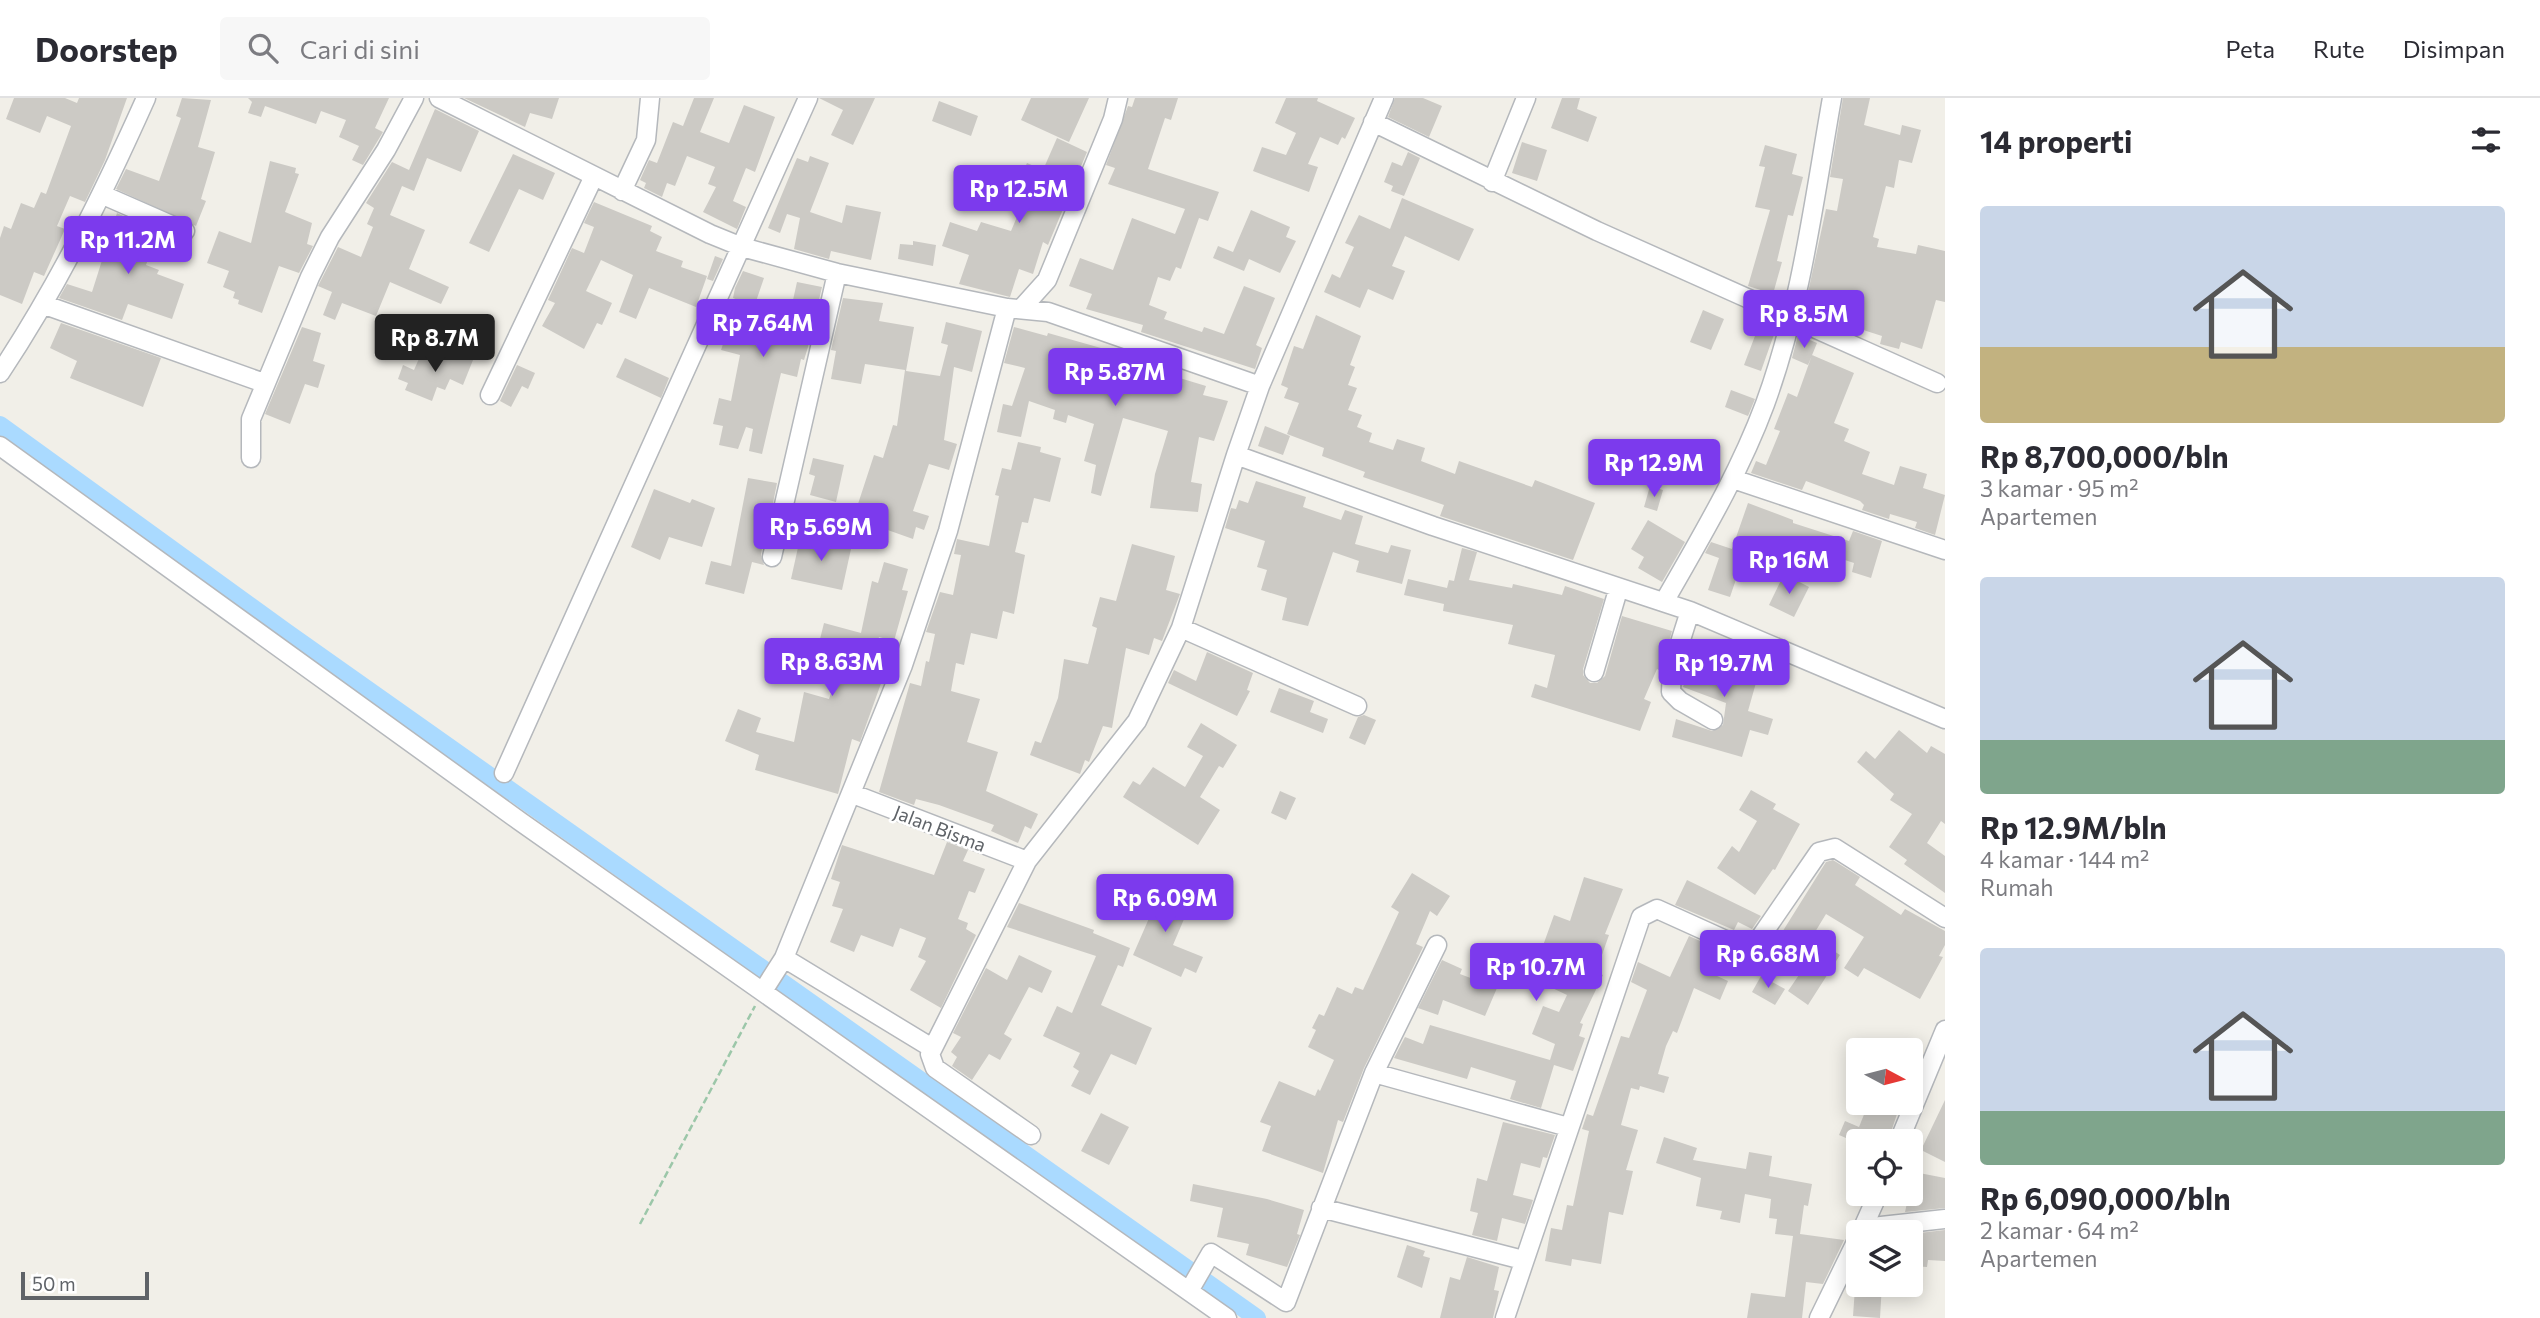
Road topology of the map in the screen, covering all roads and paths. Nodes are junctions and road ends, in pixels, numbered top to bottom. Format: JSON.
{"nodes":[{"id":1,"x":146,"y":98,"type":"edge"},
{"id":2,"x":414,"y":98,"type":"edge"},
{"id":3,"x":650,"y":98,"type":"edge"},
{"id":4,"x":808,"y":98,"type":"edge"},
{"id":5,"x":1118,"y":98,"type":"edge"},
{"id":6,"x":1384,"y":98,"type":"edge"},
{"id":7,"x":1526,"y":98,"type":"edge"},
{"id":8,"x":1832,"y":98,"type":"edge"},
{"id":9,"x":442,"y":99,"type":"edge"},
{"id":10,"x":1373,"y":122,"type":"junction"},
{"id":11,"x":594,"y":176,"type":"junction"},
{"id":12,"x":1492,"y":182,"type":"junction"},
{"id":13,"x":622,"y":191,"type":"junction"},
{"id":14,"x":103,"y":195,"type":"junction"},
{"id":15,"x":185,"y":230,"type":"dead end"},
{"id":16,"x":742,"y":247,"type":"junction"},
{"id":17,"x":837,"y":273,"type":"junction"},
{"id":18,"x":1047,"y":280,"type":"junction"},
{"id":19,"x":45,"y":305,"type":"junction"},
{"id":20,"x":1014,"y":309,"type":"junction"},
{"id":21,"x":1048,"y":312,"type":"junction"},
{"id":22,"x":1792,"y":318,"type":"junction"},
{"id":23,"x":0,"y":373,"type":"edge"},
{"id":24,"x":264,"y":383,"type":"junction"},
{"id":25,"x":1937,"y":383,"type":"dead end"},
{"id":26,"x":1260,"y":386,"type":"junction"},
{"id":27,"x":490,"y":395,"type":"dead end"},
{"id":28,"x":0,"y":446,"type":"edge"},
{"id":29,"x":1236,"y":455,"type":"junction"},
{"id":30,"x":251,"y":458,"type":"dead end"},
{"id":31,"x":1733,"y":479,"type":"junction"},
{"id":32,"x":1945,"y":550,"type":"edge"},
{"id":33,"x":772,"y":557,"type":"dead end"},
{"id":34,"x":1618,"y":590,"type":"junction"},
{"id":35,"x":1664,"y":602,"type":"junction"},
{"id":36,"x":1690,"y":611,"type":"junction"},
{"id":37,"x":1181,"y":628,"type":"junction"},
{"id":38,"x":1594,"y":672,"type":"dead end"},
{"id":39,"x":1357,"y":706,"type":"dead end"},
{"id":40,"x":1945,"y":719,"type":"edge"},
{"id":41,"x":1713,"y":720,"type":"dead end"},
{"id":42,"x":505,"y":773,"type":"dead end"},
{"id":43,"x":853,"y":794,"type":"junction"},
{"id":44,"x":1027,"y":861,"type":"junction"},
{"id":45,"x":1945,"y":918,"type":"edge"},
{"id":46,"x":1437,"y":945,"type":"dead end"},
{"id":47,"x":783,"y":962,"type":"junction"},
{"id":48,"x":765,"y":989,"type":"junction"},
{"id":49,"x":1945,"y":1030,"type":"edge"},
{"id":50,"x":932,"y":1048,"type":"junction"},
{"id":51,"x":1374,"y":1073,"type":"junction"},
{"id":52,"x":1568,"y":1127,"type":"junction"},
{"id":53,"x":1904,"y":1129,"type":"edge"},
{"id":54,"x":1031,"y":1135,"type":"dead end"},
{"id":55,"x":1321,"y":1208,"type":"junction"},
{"id":56,"x":1945,"y":1219,"type":"edge"},
{"id":57,"x":1923,"y":1223,"type":"edge"},
{"id":58,"x":640,"y":1224,"type":"dead end"},
{"id":59,"x":1523,"y":1260,"type":"junction"},
{"id":60,"x":1846,"y":1263,"type":"edge"},
{"id":61,"x":1192,"y":1287,"type":"junction"},
{"id":62,"x":1227,"y":1318,"type":"edge"},
{"id":63,"x":1505,"y":1318,"type":"edge"},
{"id":64,"x":1819,"y":1318,"type":"edge"}],
"edges":[{"from":1,"to":14,"type":"street"},
{"from":2,"to":24,"type":"street"},
{"from":3,"to":13,"type":"street"},
{"from":4,"to":16,"type":"street"},
{"from":5,"to":18,"type":"street"},
{"from":6,"to":10,"type":"street"},
{"from":7,"to":12,"type":"street"},
{"from":8,"to":22,"type":"street"},
{"from":9,"to":11,"type":"street"},
{"from":10,"to":12,"type":"street"},
{"from":10,"to":26,"type":"street"},
{"from":11,"to":13,"type":"street"},
{"from":11,"to":27,"type":"street"},
{"from":12,"to":22,"type":"street"},
{"from":13,"to":16,"type":"street"},
{"from":14,"to":15,"type":"street"},
{"from":14,"to":19,"type":"street"},
{"from":16,"to":17,"type":"street"},
{"from":16,"to":42,"type":"street"},
{"from":17,"to":20,"type":"street"},
{"from":17,"to":33,"type":"street"},
{"from":18,"to":20,"type":"street"},
{"from":18,"to":21,"type":"street"},
{"from":19,"to":23,"type":"street"},
{"from":19,"to":24,"type":"street"},
{"from":20,"to":21,"type":"street"},
{"from":20,"to":43,"type":"street"},
{"from":21,"to":26,"type":"street"},
{"from":22,"to":25,"type":"street"},
{"from":22,"to":31,"type":"street"},
{"from":24,"to":30,"type":"street"},
{"from":26,"to":29,"type":"street"},
{"from":28,"to":48,"type":"street"},
{"from":29,"to":34,"type":"street"},
{"from":29,"to":37,"type":"street"},
{"from":31,"to":32,"type":"street"},
{"from":31,"to":35,"type":"street"},
{"from":34,"to":35,"type":"street"},
{"from":34,"to":38,"type":"street"},
{"from":35,"to":36,"type":"street"},
{"from":36,"to":40,"type":"street"},
{"from":36,"to":41,"type":"street"},
{"from":37,"to":39,"type":"street"},
{"from":37,"to":44,"type":"street"},
{"from":43,"to":44,"type":"street","name":"Jalan Bisma"},
{"from":43,"to":47,"type":"street"},
{"from":44,"to":50,"type":"street"},
{"from":45,"to":52,"type":"street"},
{"from":46,"to":51,"type":"street"},
{"from":47,"to":48,"type":"street"},
{"from":47,"to":50,"type":"street"},
{"from":48,"to":58,"type":"path"},
{"from":48,"to":61,"type":"street"},
{"from":49,"to":53,"type":"street"},
{"from":50,"to":54,"type":"street"},
{"from":51,"to":52,"type":"street"},
{"from":51,"to":55,"type":"street"},
{"from":52,"to":59,"type":"street"},
{"from":55,"to":59,"type":"street"},
{"from":55,"to":61,"type":"street"},
{"from":56,"to":57,"type":"street"},
{"from":59,"to":63,"type":"street"},
{"from":60,"to":64,"type":"street"},
{"from":61,"to":62,"type":"street"}]}
